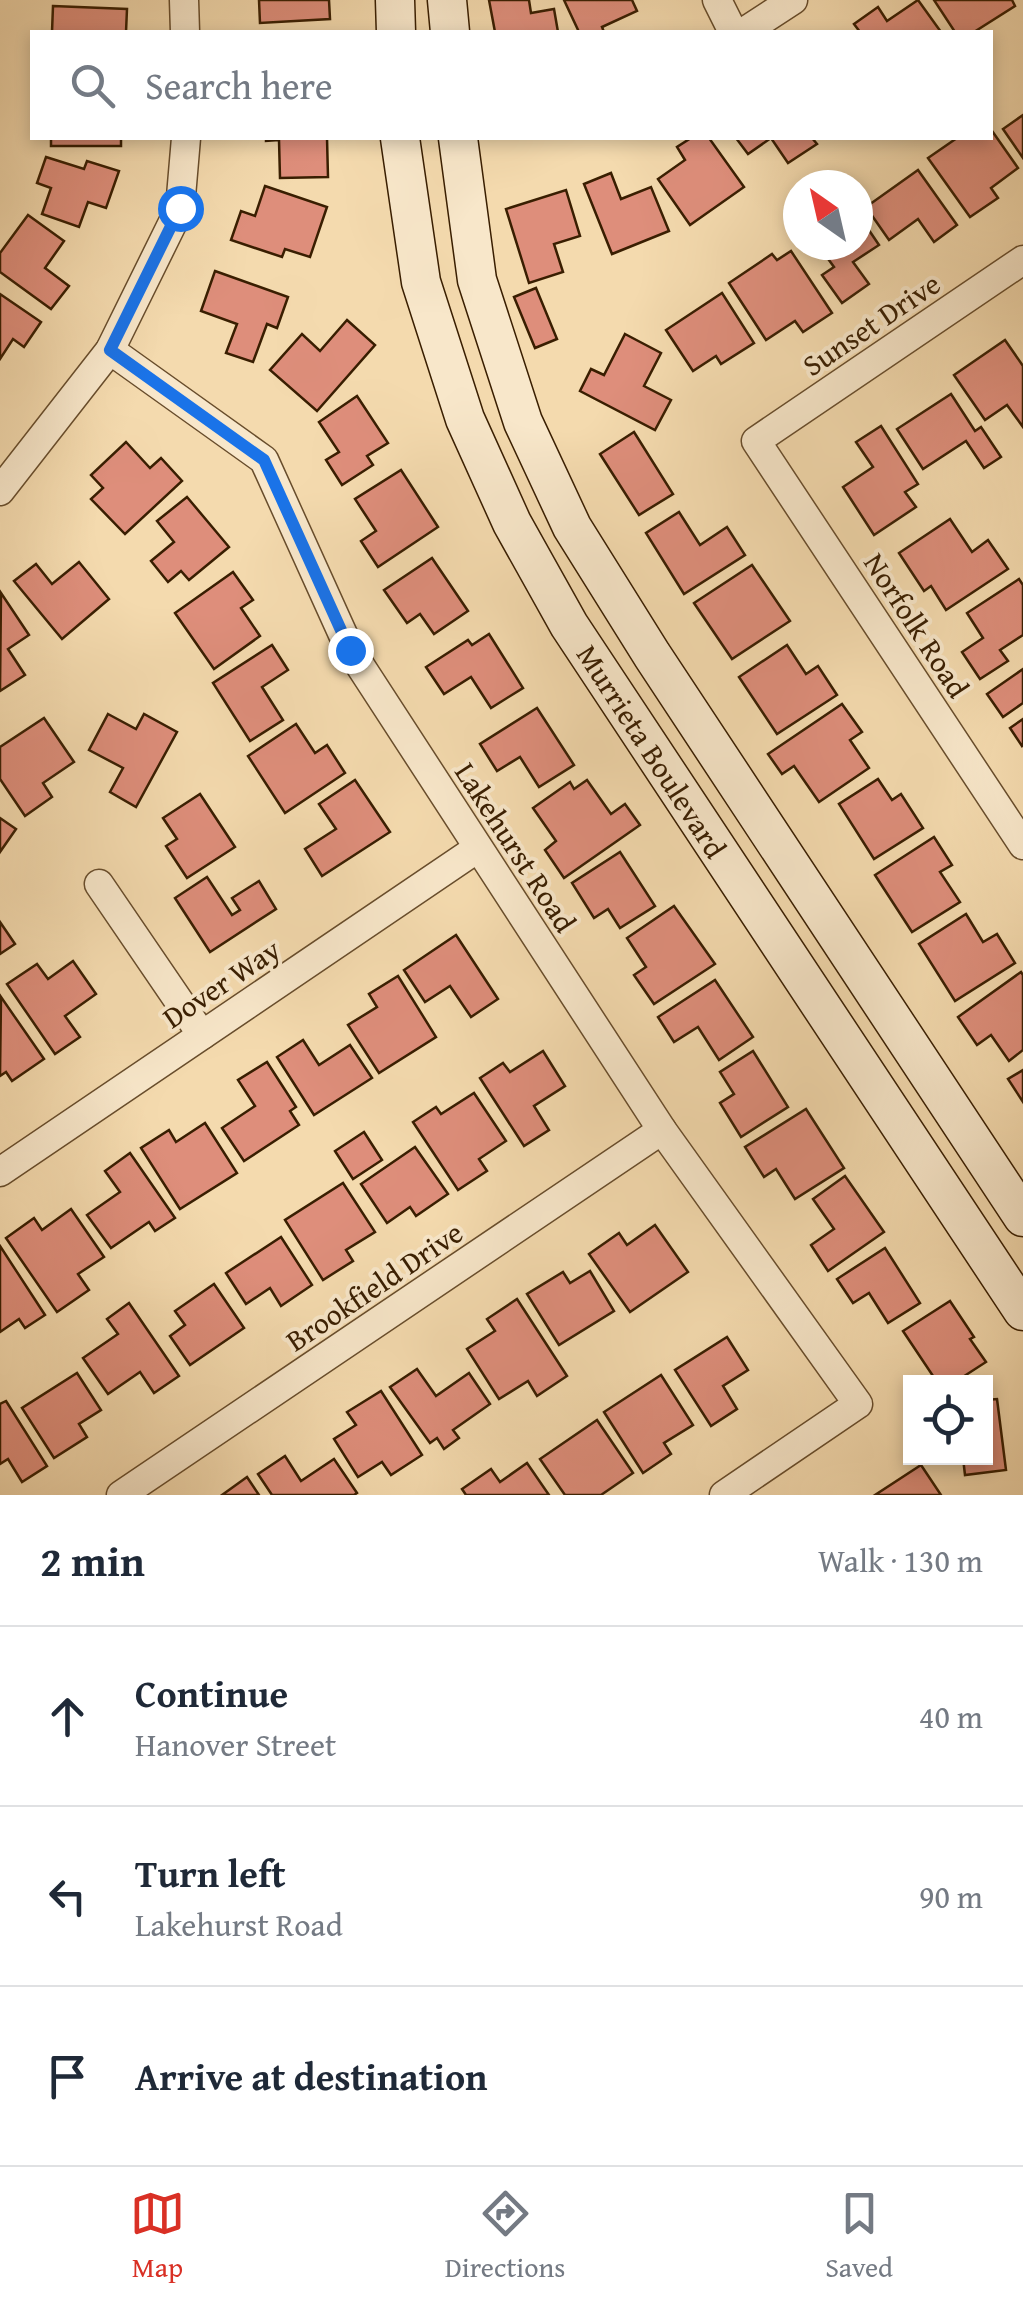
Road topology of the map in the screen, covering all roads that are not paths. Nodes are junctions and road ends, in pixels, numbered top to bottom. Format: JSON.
{"nodes":[{"id":1,"x":184,"y":0,"type":"edge"},
{"id":2,"x":395,"y":0,"type":"edge"},
{"id":3,"x":447,"y":0,"type":"edge"},
{"id":4,"x":717,"y":0,"type":"edge"},
{"id":5,"x":793,"y":0,"type":"edge"},
{"id":6,"x":185,"y":30,"type":"edge"},
{"id":7,"x":396,"y":30,"type":"edge"},
{"id":8,"x":450,"y":30,"type":"edge"},
{"id":9,"x":732,"y":30,"type":"edge"},
{"id":10,"x":747,"y":30,"type":"edge"},
{"id":11,"x":186,"y":140,"type":"edge"},
{"id":12,"x":400,"y":140,"type":"edge"},
{"id":13,"x":458,"y":140,"type":"edge"},
{"id":14,"x":1023,"y":260,"type":"edge"},
{"id":15,"x":110,"y":350,"type":"junction"},
{"id":16,"x":756,"y":441,"type":"joint"},
{"id":17,"x":0,"y":491,"type":"edge"},
{"id":18,"x":1023,"y":845,"type":"edge"},
{"id":19,"x":478,"y":848,"type":"junction"},
{"id":20,"x":99,"y":884,"type":"dead end"},
{"id":21,"x":202,"y":1035,"type":"junction"},
{"id":22,"x":662,"y":1130,"type":"junction"},
{"id":23,"x":0,"y":1172,"type":"edge"},
{"id":24,"x":1023,"y":1217,"type":"edge"},
{"id":25,"x":1023,"y":1311,"type":"edge"},
{"id":26,"x":121,"y":1495,"type":"edge"},
{"id":27,"x":724,"y":1495,"type":"edge"}],
"edges":[{"from":1,"to":6,"type":"street"},
{"from":2,"to":7,"type":"main road"},
{"from":3,"to":8,"type":"main road"},
{"from":4,"to":9,"type":"street"},
{"from":5,"to":10,"type":"street"},
{"from":11,"to":15,"type":"street"},
{"from":12,"to":25,"type":"main road","name":"Murrieta Boulevard"},
{"from":13,"to":24,"type":"main road","name":"Murrieta Boulevard"},
{"from":14,"to":16,"type":"street","name":"Sunset Drive"},
{"from":15,"to":17,"type":"street"},
{"from":15,"to":19,"type":"street","name":"Lakehurst Road"},
{"from":16,"to":18,"type":"street","name":"Norfolk Road"},
{"from":19,"to":21,"type":"street","name":"Dover Way"},
{"from":19,"to":22,"type":"street","name":"Lakehurst Road"},
{"from":20,"to":21,"type":"street"},
{"from":21,"to":23,"type":"street","name":"Dover Way"},
{"from":22,"to":26,"type":"street","name":"Brookfield Drive"},
{"from":22,"to":27,"type":"street","name":"Lakehurst Road"}]}
